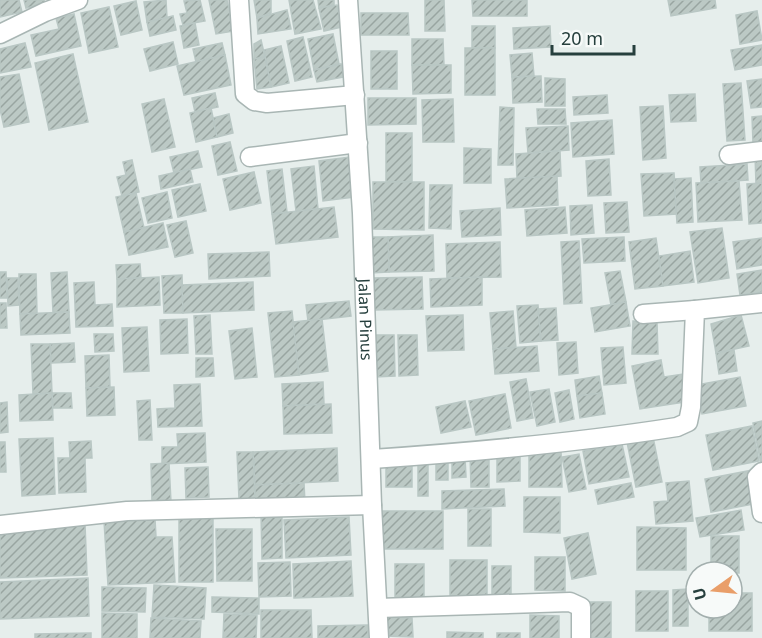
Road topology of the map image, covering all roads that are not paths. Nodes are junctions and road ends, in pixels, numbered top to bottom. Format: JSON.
{"nodes":[{"id":1,"x":78,"y":0,"type":"edge"},
{"id":2,"x":239,"y":0,"type":"edge"},
{"id":3,"x":348,"y":0,"type":"edge"},
{"id":4,"x":0,"y":34,"type":"edge"},
{"id":5,"x":355,"y":95,"type":"junction"},
{"id":6,"x":358,"y":143,"type":"junction"},
{"id":7,"x":762,"y":151,"type":"edge"},
{"id":8,"x":729,"y":155,"type":"dead end"},
{"id":9,"x":250,"y":157,"type":"dead end"},
{"id":10,"x":762,"y":303,"type":"edge"},
{"id":11,"x":695,"y":310,"type":"junction"},
{"id":12,"x":643,"y":314,"type":"dead end"},
{"id":13,"x":372,"y":459,"type":"junction"},
{"id":14,"x":762,"y":472,"type":"edge"},
{"id":15,"x":372,"y":505,"type":"junction"},
{"id":16,"x":762,"y":513,"type":"edge"},
{"id":17,"x":0,"y":525,"type":"edge"},
{"id":18,"x":378,"y":608,"type":"junction"},
{"id":19,"x":379,"y":638,"type":"edge"},
{"id":20,"x":581,"y":638,"type":"edge"}],
"edges":[{"from":1,"to":4,"type":"street"},
{"from":2,"to":5,"type":"street"},
{"from":3,"to":5,"type":"street","name":"Jalan Pinus"},
{"from":5,"to":6,"type":"street","name":"Jalan Pinus"},
{"from":6,"to":9,"type":"street"},
{"from":6,"to":13,"type":"street","name":"Jalan Pinus"},
{"from":7,"to":8,"type":"street"},
{"from":10,"to":11,"type":"street"},
{"from":11,"to":12,"type":"street"},
{"from":11,"to":13,"type":"street"},
{"from":13,"to":15,"type":"street","name":"Jalan Pinus"},
{"from":14,"to":16,"type":"street"},
{"from":15,"to":17,"type":"street"},
{"from":15,"to":18,"type":"street","name":"Jalan Pinus"},
{"from":18,"to":19,"type":"street","name":"Jalan Pinus"},
{"from":18,"to":20,"type":"street"}]}
